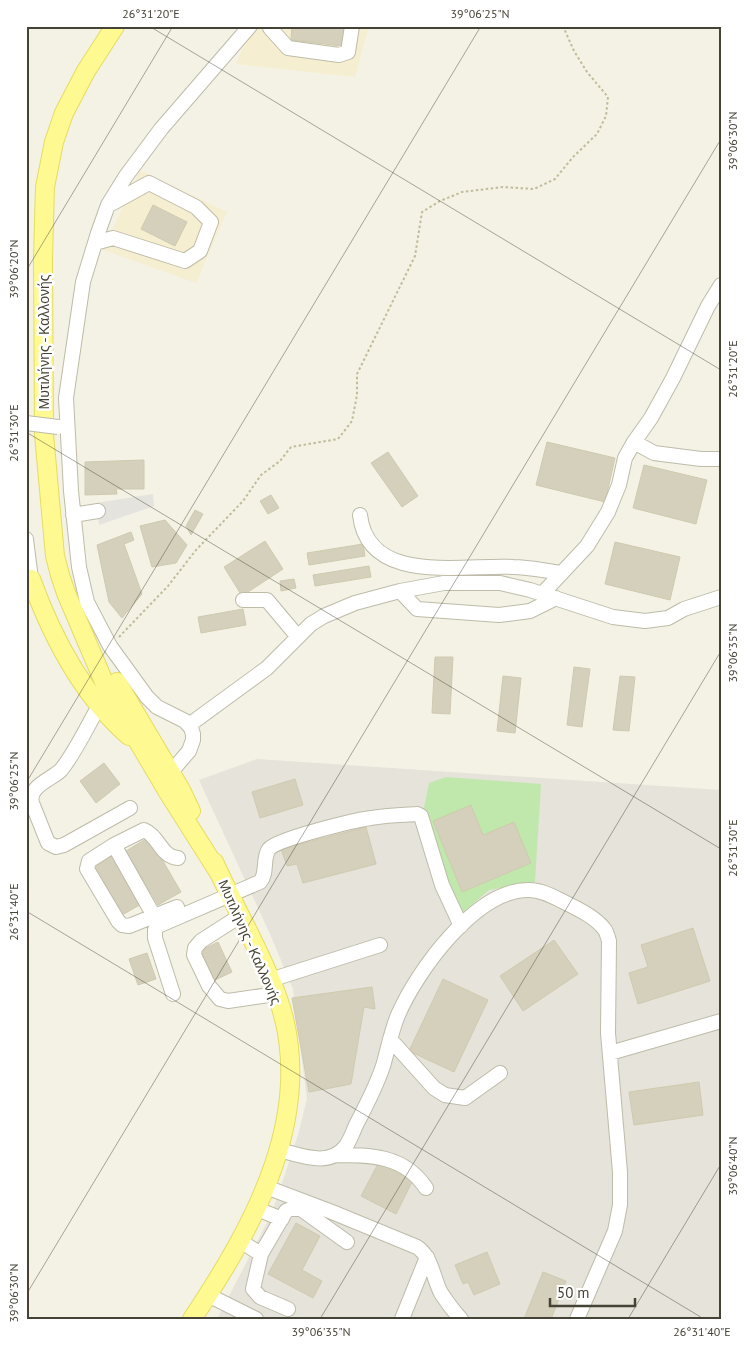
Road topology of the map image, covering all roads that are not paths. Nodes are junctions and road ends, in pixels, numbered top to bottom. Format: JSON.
{"nodes":[{"id":1,"x":115,"y":26,"type":"edge"},
{"id":2,"x":352,"y":26,"type":"edge"},
{"id":3,"x":249,"y":27,"type":"edge"},
{"id":4,"x":271,"y":27,"type":"edge"},
{"id":5,"x":108,"y":205,"type":"junction"},
{"id":6,"x":95,"y":243,"type":"junction"},
{"id":7,"x":721,"y":285,"type":"edge"},
{"id":8,"x":26,"y":423,"type":"edge"},
{"id":9,"x":62,"y":427,"type":"junction"},
{"id":10,"x":634,"y":442,"type":"junction"},
{"id":11,"x":721,"y":459,"type":"edge"},
{"id":12,"x":98,"y":511,"type":"dead end"},
{"id":13,"x":73,"y":515,"type":"junction"},
{"id":14,"x":360,"y":515,"type":"dead end"},
{"id":15,"x":26,"y":539,"type":"edge"},
{"id":16,"x":562,"y":573,"type":"junction"},
{"id":17,"x":29,"y":581,"type":"edge"},
{"id":18,"x":400,"y":591,"type":"junction"},
{"id":19,"x":549,"y":596,"type":"junction"},
{"id":20,"x":721,"y":597,"type":"edge"},
{"id":21,"x":243,"y":600,"type":"dead end"},
{"id":22,"x":298,"y":637,"type":"junction"},
{"id":23,"x":86,"y":638,"type":"junction"},
{"id":24,"x":99,"y":706,"type":"junction"},
{"id":25,"x":189,"y":725,"type":"junction"},
{"id":26,"x":142,"y":748,"type":"junction"},
{"id":27,"x":163,"y":770,"type":"junction"},
{"id":28,"x":130,"y":808,"type":"dead end"},
{"id":29,"x":114,"y":845,"type":"junction"},
{"id":30,"x":178,"y":858,"type":"dead end"},
{"id":31,"x":225,"y":885,"type":"junction"},
{"id":32,"x":154,"y":916,"type":"junction"},
{"id":33,"x":240,"y":916,"type":"junction"},
{"id":34,"x":461,"y":926,"type":"junction"},
{"id":35,"x":380,"y":944,"type":"dead end"},
{"id":36,"x":273,"y":987,"type":"junction"},
{"id":37,"x":173,"y":994,"type":"dead end"},
{"id":38,"x":721,"y":1021,"type":"edge"},
{"id":39,"x":390,"y":1039,"type":"junction"},
{"id":40,"x":610,"y":1053,"type":"junction"},
{"id":41,"x":500,"y":1073,"type":"dead end"},
{"id":42,"x":279,"y":1150,"type":"junction"},
{"id":43,"x":336,"y":1155,"type":"junction"},
{"id":44,"x":266,"y":1187,"type":"junction"},
{"id":45,"x":426,"y":1188,"type":"dead end"},
{"id":46,"x":256,"y":1209,"type":"junction"},
{"id":47,"x":282,"y":1219,"type":"junction"},
{"id":48,"x":240,"y":1241,"type":"junction"},
{"id":49,"x":347,"y":1242,"type":"dead end"},
{"id":50,"x":261,"y":1254,"type":"junction"},
{"id":51,"x":427,"y":1257,"type":"junction"},
{"id":52,"x":208,"y":1295,"type":"junction"},
{"id":53,"x":288,"y":1309,"type":"dead end"},
{"id":54,"x":454,"y":1317,"type":"edge"},
{"id":55,"x":192,"y":1319,"type":"edge"},
{"id":56,"x":256,"y":1319,"type":"edge"},
{"id":57,"x":402,"y":1319,"type":"edge"},
{"id":58,"x":577,"y":1319,"type":"edge"}],
"edges":[{"from":1,"to":23,"type":"main road","name":"Μυτιλήνης - Καλλονής"},
{"from":2,"to":4,"type":"street"},
{"from":3,"to":4,"type":"street"},
{"from":3,"to":5,"type":"street"},
{"from":5,"to":6,"type":"street"},
{"from":5,"to":6,"type":"street"},
{"from":6,"to":9,"type":"street"},
{"from":7,"to":10,"type":"street"},
{"from":8,"to":9,"type":"street","bridge":true},
{"from":9,"to":13,"type":"street"},
{"from":10,"to":11,"type":"street"},
{"from":10,"to":16,"type":"street"},
{"from":12,"to":13,"type":"street"},
{"from":13,"to":25,"type":"street"},
{"from":14,"to":16,"type":"street"},
{"from":15,"to":17,"type":"street"},
{"from":16,"to":19,"type":"street"},
{"from":17,"to":24,"type":"main road"},
{"from":18,"to":19,"type":"street"},
{"from":18,"to":19,"type":"street"},
{"from":18,"to":22,"type":"street"},
{"from":19,"to":20,"type":"street"},
{"from":21,"to":22,"type":"street"},
{"from":22,"to":25,"type":"street"},
{"from":23,"to":26,"type":"main road","name":"Μυτιλήνης - Καλλονής"},
{"from":23,"to":27,"type":"main road","name":"Μυτιλήνης - Καλλονής"},
{"from":24,"to":26,"type":"main road"},
{"from":24,"to":28,"type":"street"},
{"from":25,"to":27,"type":"street"},
{"from":26,"to":27,"type":"main road","name":"Μυτιλήνης - Καλλονής"},
{"from":27,"to":31,"type":"main road","name":"Μυτιλήνης - Καλλονής"},
{"from":29,"to":30,"type":"street"},
{"from":29,"to":32,"type":"street"},
{"from":29,"to":32,"type":"street"},
{"from":31,"to":32,"type":"street"},
{"from":31,"to":33,"type":"main road","name":"Μυτιλήνης - Καλλονής"},
{"from":31,"to":34,"type":"street"},
{"from":31,"to":37,"type":"street"},
{"from":33,"to":36,"type":"main road","name":"Μυτιλήνης - Καλλονής"},
{"from":33,"to":36,"type":"street"},
{"from":34,"to":39,"type":"street"},
{"from":34,"to":40,"type":"street"},
{"from":35,"to":36,"type":"street"},
{"from":36,"to":42,"type":"main road","name":"Μυτιλήνης - Καλλονής"},
{"from":38,"to":40,"type":"street"},
{"from":39,"to":41,"type":"street"},
{"from":39,"to":43,"type":"street"},
{"from":40,"to":58,"type":"street"},
{"from":42,"to":43,"type":"street"},
{"from":42,"to":44,"type":"main road","name":"Μυτιλήνης - Καλλονής"},
{"from":43,"to":45,"type":"street"},
{"from":44,"to":46,"type":"main road","name":"Μυτιλήνης - Καλλονής"},
{"from":44,"to":51,"type":"street"},
{"from":46,"to":47,"type":"street"},
{"from":46,"to":48,"type":"main road","name":"Μυτιλήνης - Καλλονής"},
{"from":47,"to":49,"type":"street"},
{"from":47,"to":50,"type":"street"},
{"from":48,"to":50,"type":"street"},
{"from":48,"to":52,"type":"main road","name":"Μυτιλήνης - Καλλονής"},
{"from":50,"to":53,"type":"street"},
{"from":51,"to":54,"type":"street"},
{"from":51,"to":57,"type":"street"},
{"from":52,"to":55,"type":"main road","name":"Μυτιλήνης - Καλλονής"},
{"from":52,"to":56,"type":"street"}]}
